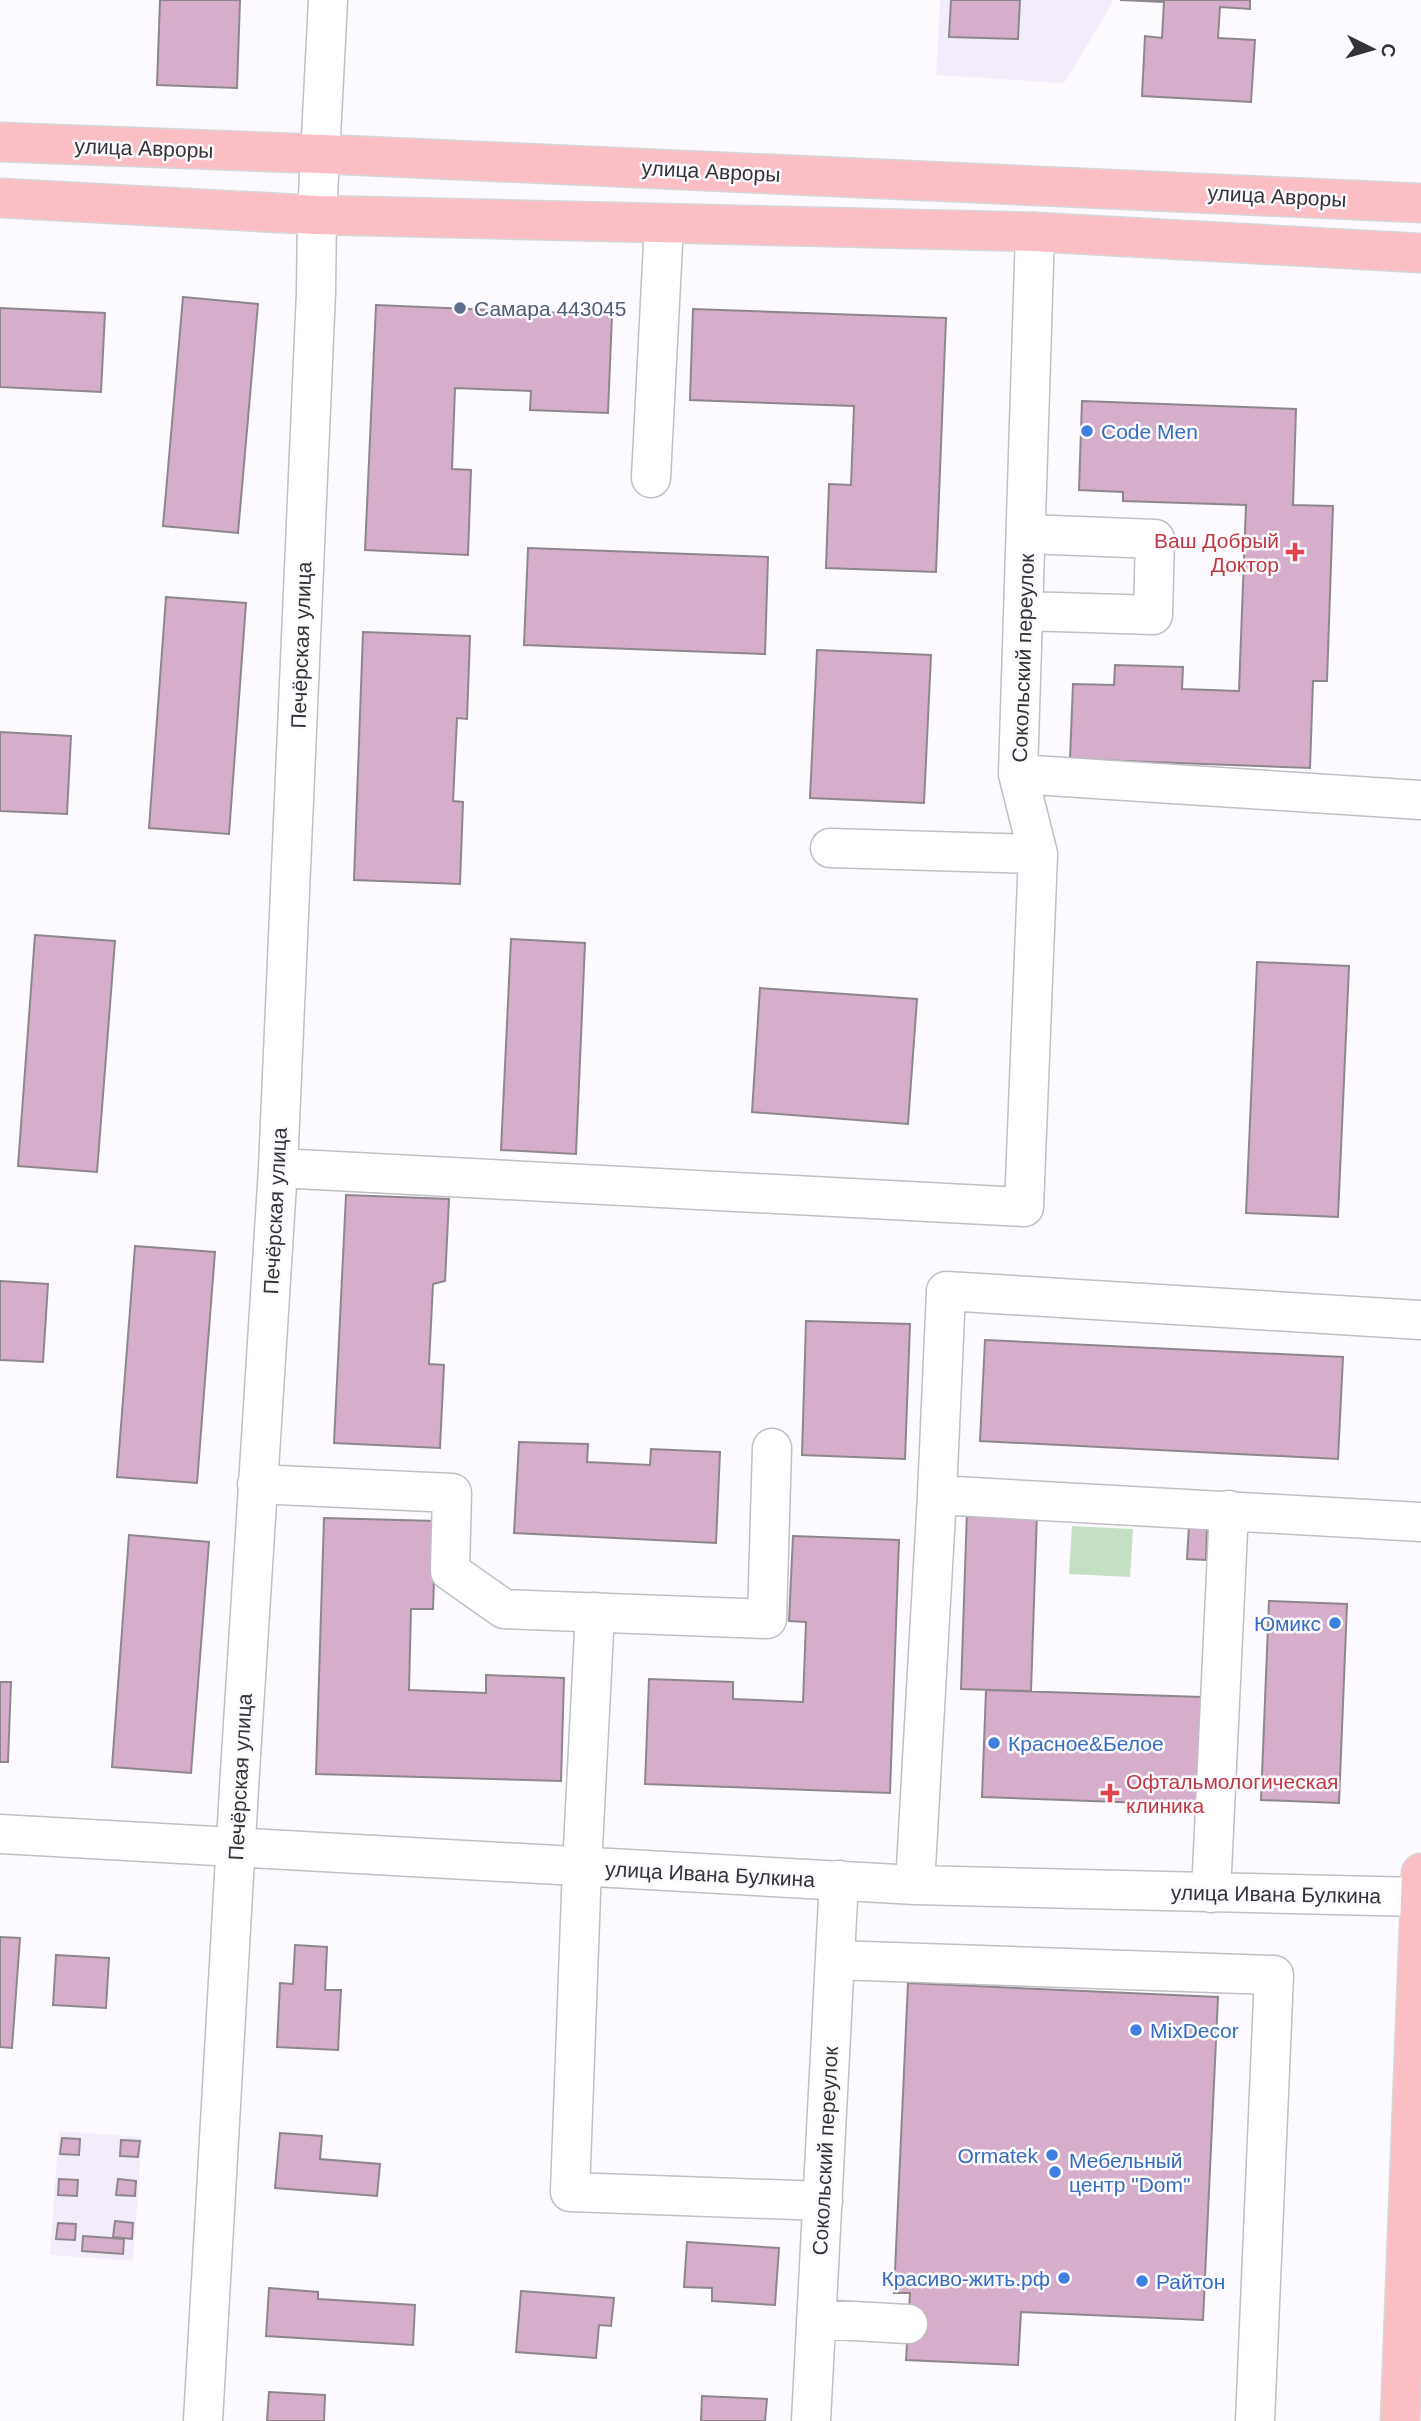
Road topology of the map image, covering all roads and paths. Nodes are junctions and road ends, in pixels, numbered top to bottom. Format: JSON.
{"nodes":[{"id":1,"x":328,"y":0,"type":"edge"},
{"id":2,"x":0,"y":142,"type":"edge"},
{"id":3,"x":321,"y":154,"type":"junction"},
{"id":4,"x":0,"y":198,"type":"edge"},
{"id":5,"x":1421,"y":203,"type":"edge"},
{"id":6,"x":317,"y":215,"type":"junction"},
{"id":7,"x":664,"y":224,"type":"junction"},
{"id":8,"x":1035,"y":232,"type":"junction"},
{"id":9,"x":1421,"y":253,"type":"edge"},
{"id":10,"x":651,"y":478,"type":"dead end"},
{"id":11,"x":1027,"y":534,"type":"junction"},
{"id":12,"x":1024,"y":611,"type":"junction"},
{"id":13,"x":1018,"y":774,"type":"junction"},
{"id":14,"x":1421,"y":800,"type":"edge"},
{"id":15,"x":830,"y":848,"type":"dead end"},
{"id":16,"x":1038,"y":854,"type":"junction"},
{"id":17,"x":278,"y":1168,"type":"junction"},
{"id":18,"x":1421,"y":1320,"type":"edge"},
{"id":19,"x":772,"y":1448,"type":"dead end"},
{"id":20,"x":257,"y":1485,"type":"junction"},
{"id":21,"x":937,"y":1494,"type":"junction"},
{"id":22,"x":1229,"y":1510,"type":"junction"},
{"id":23,"x":1421,"y":1522,"type":"edge"},
{"id":24,"x":595,"y":1612,"type":"junction"},
{"id":25,"x":0,"y":1834,"type":"edge"},
{"id":26,"x":236,"y":1846,"type":"junction"},
{"id":27,"x":582,"y":1867,"type":"junction"},
{"id":28,"x":1421,"y":1873,"type":"edge"},
{"id":29,"x":839,"y":1881,"type":"junction"},
{"id":30,"x":915,"y":1885,"type":"junction"},
{"id":31,"x":1211,"y":1893,"type":"junction"},
{"id":32,"x":1420,"y":1897,"type":"edge"},
{"id":33,"x":835,"y":1959,"type":"junction"},
{"id":34,"x":1419,"y":1980,"type":"edge"},
{"id":35,"x":823,"y":2201,"type":"junction"},
{"id":36,"x":816,"y":2319,"type":"junction"},
{"id":37,"x":908,"y":2323,"type":"dead end"},
{"id":38,"x":203,"y":2421,"type":"edge"},
{"id":39,"x":811,"y":2421,"type":"edge"},
{"id":40,"x":1255,"y":2421,"type":"edge"},
{"id":41,"x":1400,"y":2421,"type":"edge"}],
"edges":[{"from":1,"to":3,"type":"street","name":"Печёрская улица"},
{"from":2,"to":3,"type":"main road","name":"улица Авроры"},
{"from":3,"to":5,"type":"main road","name":"улица Авроры"},
{"from":3,"to":6,"type":"street","name":"Печёрская улица"},
{"from":4,"to":6,"type":"main road"},
{"from":6,"to":7,"type":"main road"},
{"from":6,"to":17,"type":"street","name":"Печёрская улица"},
{"from":7,"to":8,"type":"main road"},
{"from":7,"to":10,"type":"street"},
{"from":8,"to":9,"type":"main road"},
{"from":8,"to":11,"type":"street","name":"Сокольский переулок"},
{"from":11,"to":12,"type":"street","name":"Сокольский переулок"},
{"from":11,"to":12,"type":"street"},
{"from":12,"to":13,"type":"street","name":"Сокольский переулок"},
{"from":13,"to":14,"type":"street"},
{"from":13,"to":16,"type":"street","name":"Сокольский переулок"},
{"from":15,"to":16,"type":"street"},
{"from":16,"to":17,"type":"street","name":"Сокольский переулок"},
{"from":17,"to":20,"type":"street","name":"Печёрская улица"},
{"from":18,"to":21,"type":"street"},
{"from":19,"to":24,"type":"street"},
{"from":20,"to":24,"type":"street"},
{"from":20,"to":26,"type":"street","name":"Печёрская улица"},
{"from":21,"to":22,"type":"street"},
{"from":21,"to":30,"type":"street"},
{"from":22,"to":23,"type":"street"},
{"from":22,"to":31,"type":"street"},
{"from":24,"to":27,"type":"street"},
{"from":25,"to":26,"type":"street","name":"улица Ивана Булкина"},
{"from":26,"to":27,"type":"street","name":"улица Ивана Булкина"},
{"from":26,"to":38,"type":"street","name":"Печёрская улица"},
{"from":27,"to":29,"type":"street","name":"улица Ивана Булкина"},
{"from":27,"to":35,"type":"street"},
{"from":28,"to":32,"type":"main road"},
{"from":29,"to":30,"type":"street","name":"улица Ивана Булкина"},
{"from":29,"to":33,"type":"street","name":"Сокольский переулок"},
{"from":30,"to":31,"type":"street","name":"улица Ивана Булкина"},
{"from":31,"to":32,"type":"street","name":"улица Ивана Булкина"},
{"from":32,"to":34,"type":"main road"},
{"from":33,"to":35,"type":"street","name":"Сокольский переулок"},
{"from":33,"to":40,"type":"street"},
{"from":34,"to":41,"type":"main road"},
{"from":35,"to":36,"type":"street","name":"Сокольский переулок"},
{"from":36,"to":37,"type":"street"},
{"from":36,"to":39,"type":"street","name":"Сокольский переулок"}]}
